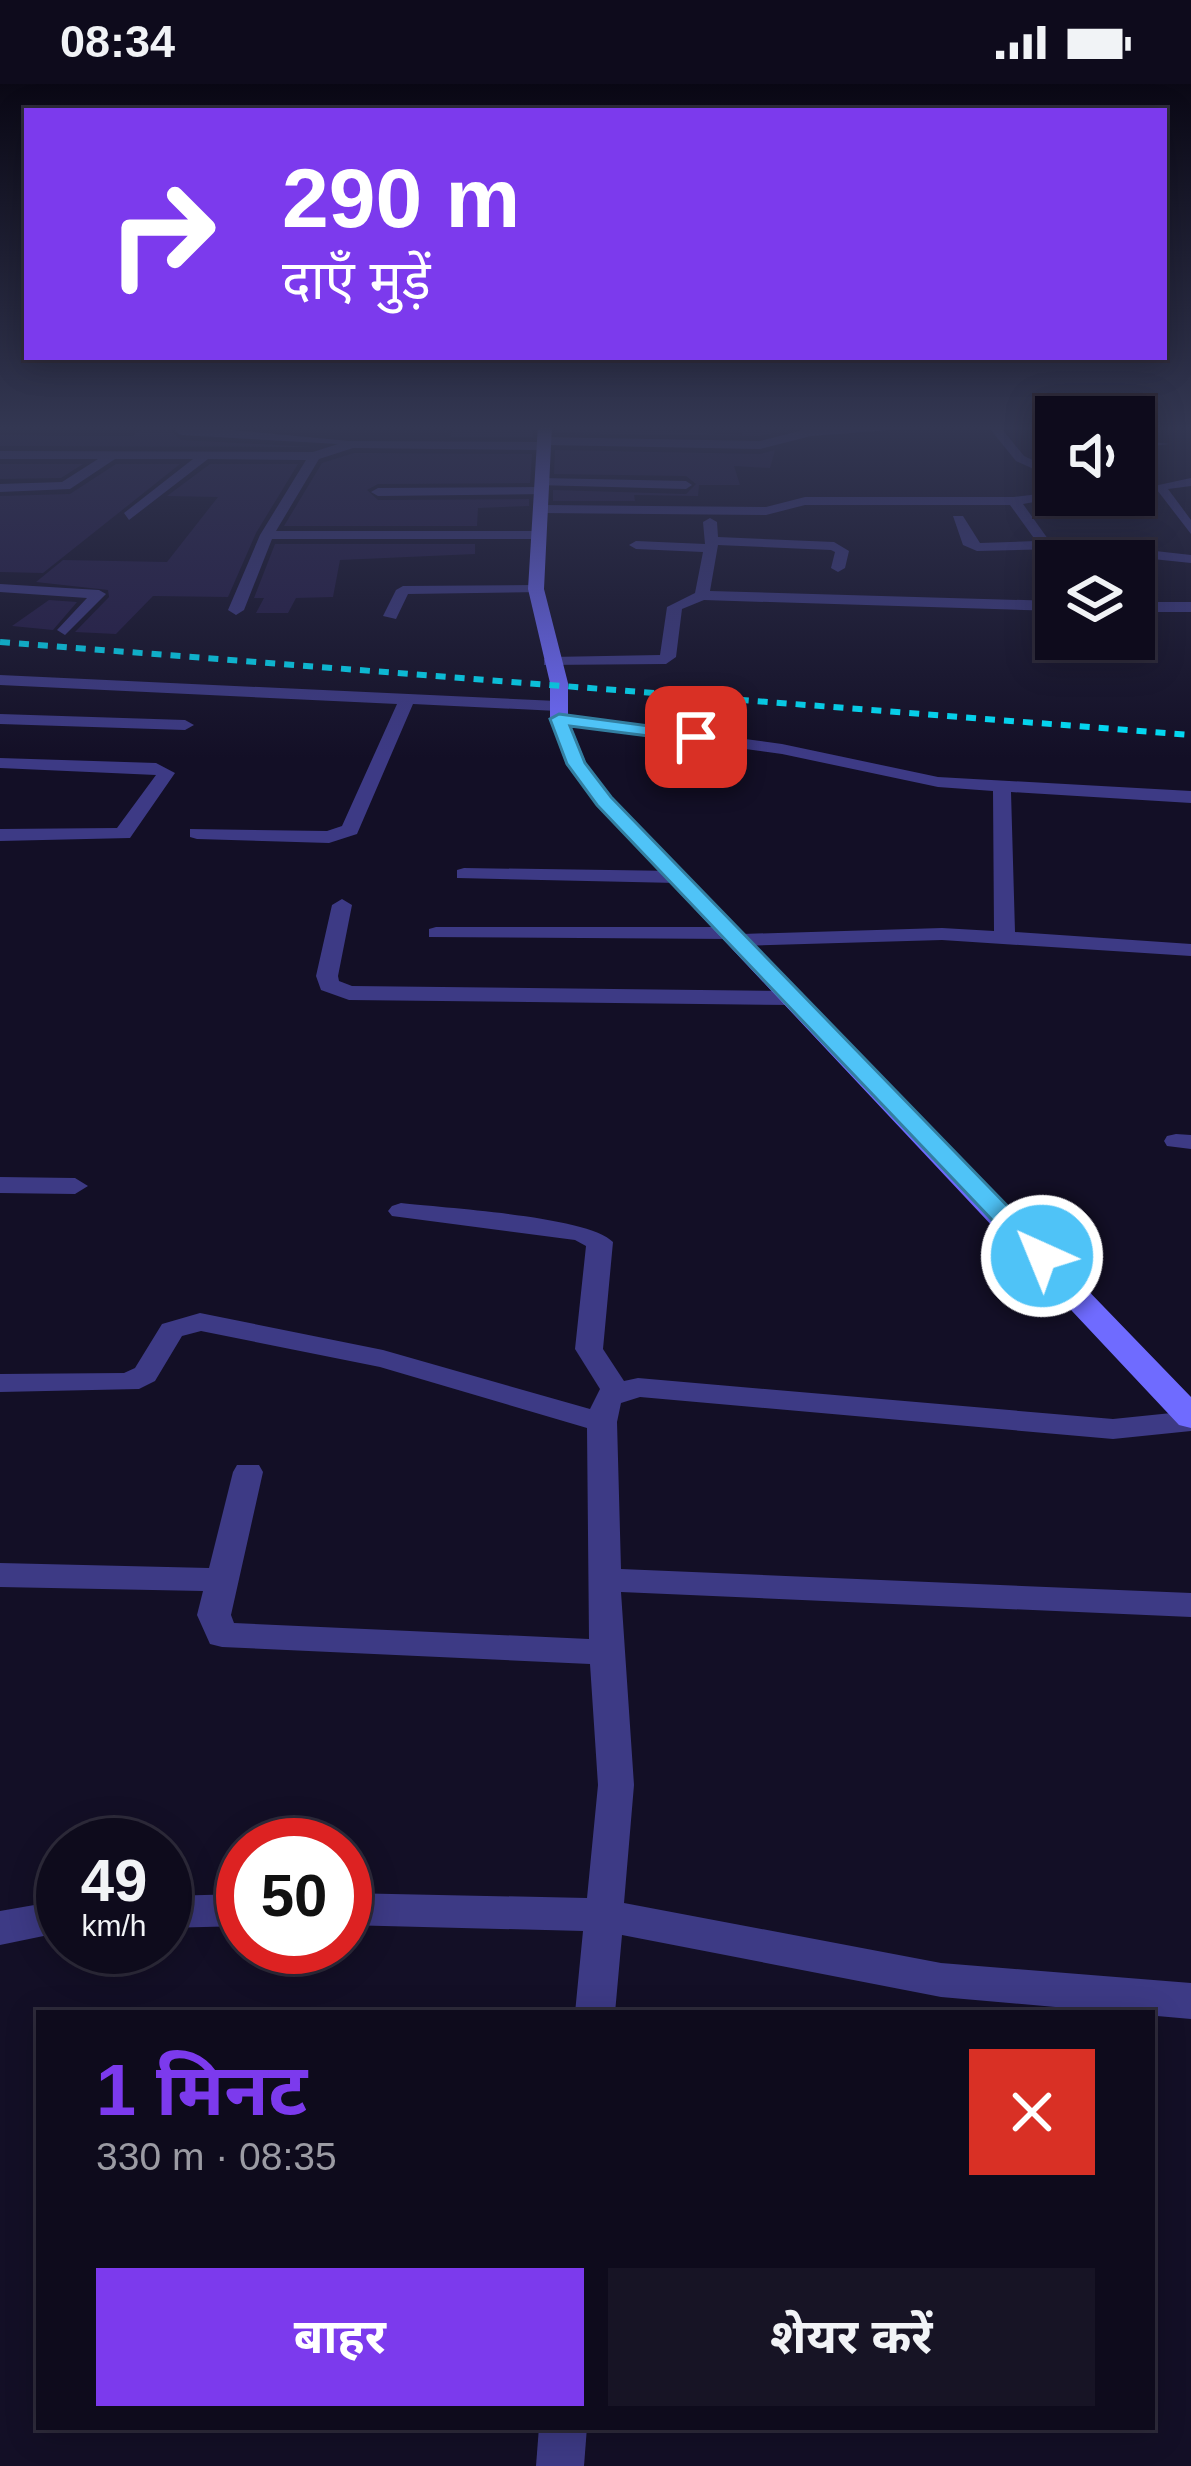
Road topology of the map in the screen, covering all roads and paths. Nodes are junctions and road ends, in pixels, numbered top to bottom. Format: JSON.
{"nodes":[{"id":1,"x":267,"y":536,"type":"edge"},
{"id":2,"x":539,"y":536,"type":"edge"},
{"id":3,"x":710,"y":536,"type":"edge"},
{"id":4,"x":965,"y":536,"type":"edge"},
{"id":5,"x":711,"y":544,"type":"junction"},
{"id":6,"x":636,"y":545,"type":"dead end"},
{"id":7,"x":1035,"y":546,"type":"edge"},
{"id":8,"x":1155,"y":555,"type":"edge"},
{"id":9,"x":1191,"y":559,"type":"edge"},
{"id":10,"x":838,"y":568,"type":"dead end"},
{"id":11,"x":0,"y":588,"type":"edge"},
{"id":12,"x":536,"y":589,"type":"junction"},
{"id":13,"x":702,"y":595,"type":"junction"},
{"id":14,"x":1035,"y":605,"type":"edge"},
{"id":15,"x":1155,"y":607,"type":"edge"},
{"id":16,"x":1191,"y":608,"type":"edge"},
{"id":17,"x":236,"y":610,"type":"dead end"},
{"id":18,"x":392,"y":616,"type":"dead end"},
{"id":19,"x":65,"y":629,"type":"dead end"},
{"id":20,"x":550,"y":662,"type":"junction"},
{"id":21,"x":0,"y":680,"type":"edge"},
{"id":22,"x":27,"y":680,"type":"junction"},
{"id":23,"x":408,"y":697,"type":"junction"},
{"id":24,"x":558,"y":713,"type":"junction"},
{"id":25,"x":0,"y":719,"type":"edge"},
{"id":26,"x":184,"y":725,"type":"dead end"},
{"id":27,"x":0,"y":763,"type":"edge"},
{"id":28,"x":1002,"y":788,"type":"junction"},
{"id":29,"x":1191,"y":797,"type":"edge"},
{"id":30,"x":197,"y":833,"type":"dead end"},
{"id":31,"x":0,"y":835,"type":"edge"},
{"id":32,"x":464,"y":874,"type":"dead end"},
{"id":33,"x":677,"y":877,"type":"junction"},
{"id":34,"x":342,"y":905,"type":"dead end"},
{"id":35,"x":436,"y":933,"type":"dead end"},
{"id":36,"x":736,"y":936,"type":"junction"},
{"id":37,"x":1005,"y":938,"type":"junction"},
{"id":38,"x":1191,"y":950,"type":"edge"},
{"id":39,"x":795,"y":998,"type":"junction"},
{"id":40,"x":0,"y":1185,"type":"edge"},
{"id":41,"x":75,"y":1186,"type":"dead end"},
{"id":42,"x":401,"y":1211,"type":"dead end"},
{"id":43,"x":0,"y":1383,"type":"edge"},
{"id":44,"x":616,"y":1391,"type":"junction"},
{"id":45,"x":1191,"y":1419,"type":"edge"},
{"id":46,"x":602,"y":1422,"type":"junction"},
{"id":47,"x":248,"y":1472,"type":"dead end"},
{"id":48,"x":0,"y":1575,"type":"edge"},
{"id":49,"x":221,"y":1580,"type":"junction"},
{"id":50,"x":608,"y":1580,"type":"junction"},
{"id":51,"x":1191,"y":1605,"type":"edge"},
{"id":52,"x":606,"y":1652,"type":"junction"},
{"id":53,"x":372,"y":1910,"type":"edge"},
{"id":54,"x":603,"y":1915,"type":"junction"},
{"id":55,"x":36,"y":1921,"type":"edge"},
{"id":56,"x":0,"y":1928,"type":"edge"},
{"id":57,"x":1191,"y":2001,"type":"edge"},
{"id":58,"x":595,"y":2010,"type":"edge"},
{"id":59,"x":563,"y":2430,"type":"edge"},
{"id":60,"x":560,"y":2466,"type":"edge"}],
"edges":[{"from":1,"to":17,"type":"street"},
{"from":2,"to":12,"type":"main road"},
{"from":3,"to":5,"type":"street"},
{"from":4,"to":7,"type":"street"},
{"from":5,"to":6,"type":"street"},
{"from":5,"to":10,"type":"street"},
{"from":5,"to":13,"type":"street"},
{"from":8,"to":9,"type":"street"},
{"from":11,"to":19,"type":"street"},
{"from":12,"to":18,"type":"street"},
{"from":12,"to":20,"type":"main road"},
{"from":13,"to":14,"type":"street"},
{"from":13,"to":20,"type":"street"},
{"from":15,"to":16,"type":"street"},
{"from":20,"to":24,"type":"main road"},
{"from":21,"to":22,"type":"street"},
{"from":22,"to":23,"type":"street"},
{"from":22,"to":25,"type":"street"},
{"from":23,"to":24,"type":"street"},
{"from":23,"to":30,"type":"street"},
{"from":24,"to":28,"type":"street"},
{"from":24,"to":33,"type":"main road"},
{"from":25,"to":26,"type":"street"},
{"from":27,"to":31,"type":"street"},
{"from":28,"to":29,"type":"street"},
{"from":28,"to":37,"type":"street"},
{"from":32,"to":33,"type":"street"},
{"from":33,"to":36,"type":"main road"},
{"from":34,"to":39,"type":"street"},
{"from":35,"to":36,"type":"street"},
{"from":36,"to":37,"type":"street"},
{"from":36,"to":39,"type":"main road"},
{"from":37,"to":38,"type":"street"},
{"from":39,"to":45,"type":"main road"},
{"from":40,"to":41,"type":"street"},
{"from":42,"to":44,"type":"street"},
{"from":43,"to":46,"type":"street"},
{"from":44,"to":45,"type":"street"},
{"from":44,"to":46,"type":"street"},
{"from":46,"to":50,"type":"street"},
{"from":47,"to":49,"type":"street"},
{"from":48,"to":49,"type":"street"},
{"from":49,"to":52,"type":"street"},
{"from":50,"to":51,"type":"street"},
{"from":50,"to":52,"type":"street"},
{"from":52,"to":54,"type":"street"},
{"from":53,"to":54,"type":"street"},
{"from":54,"to":57,"type":"street"},
{"from":54,"to":58,"type":"street"},
{"from":55,"to":56,"type":"street"},
{"from":59,"to":60,"type":"street"}]}
